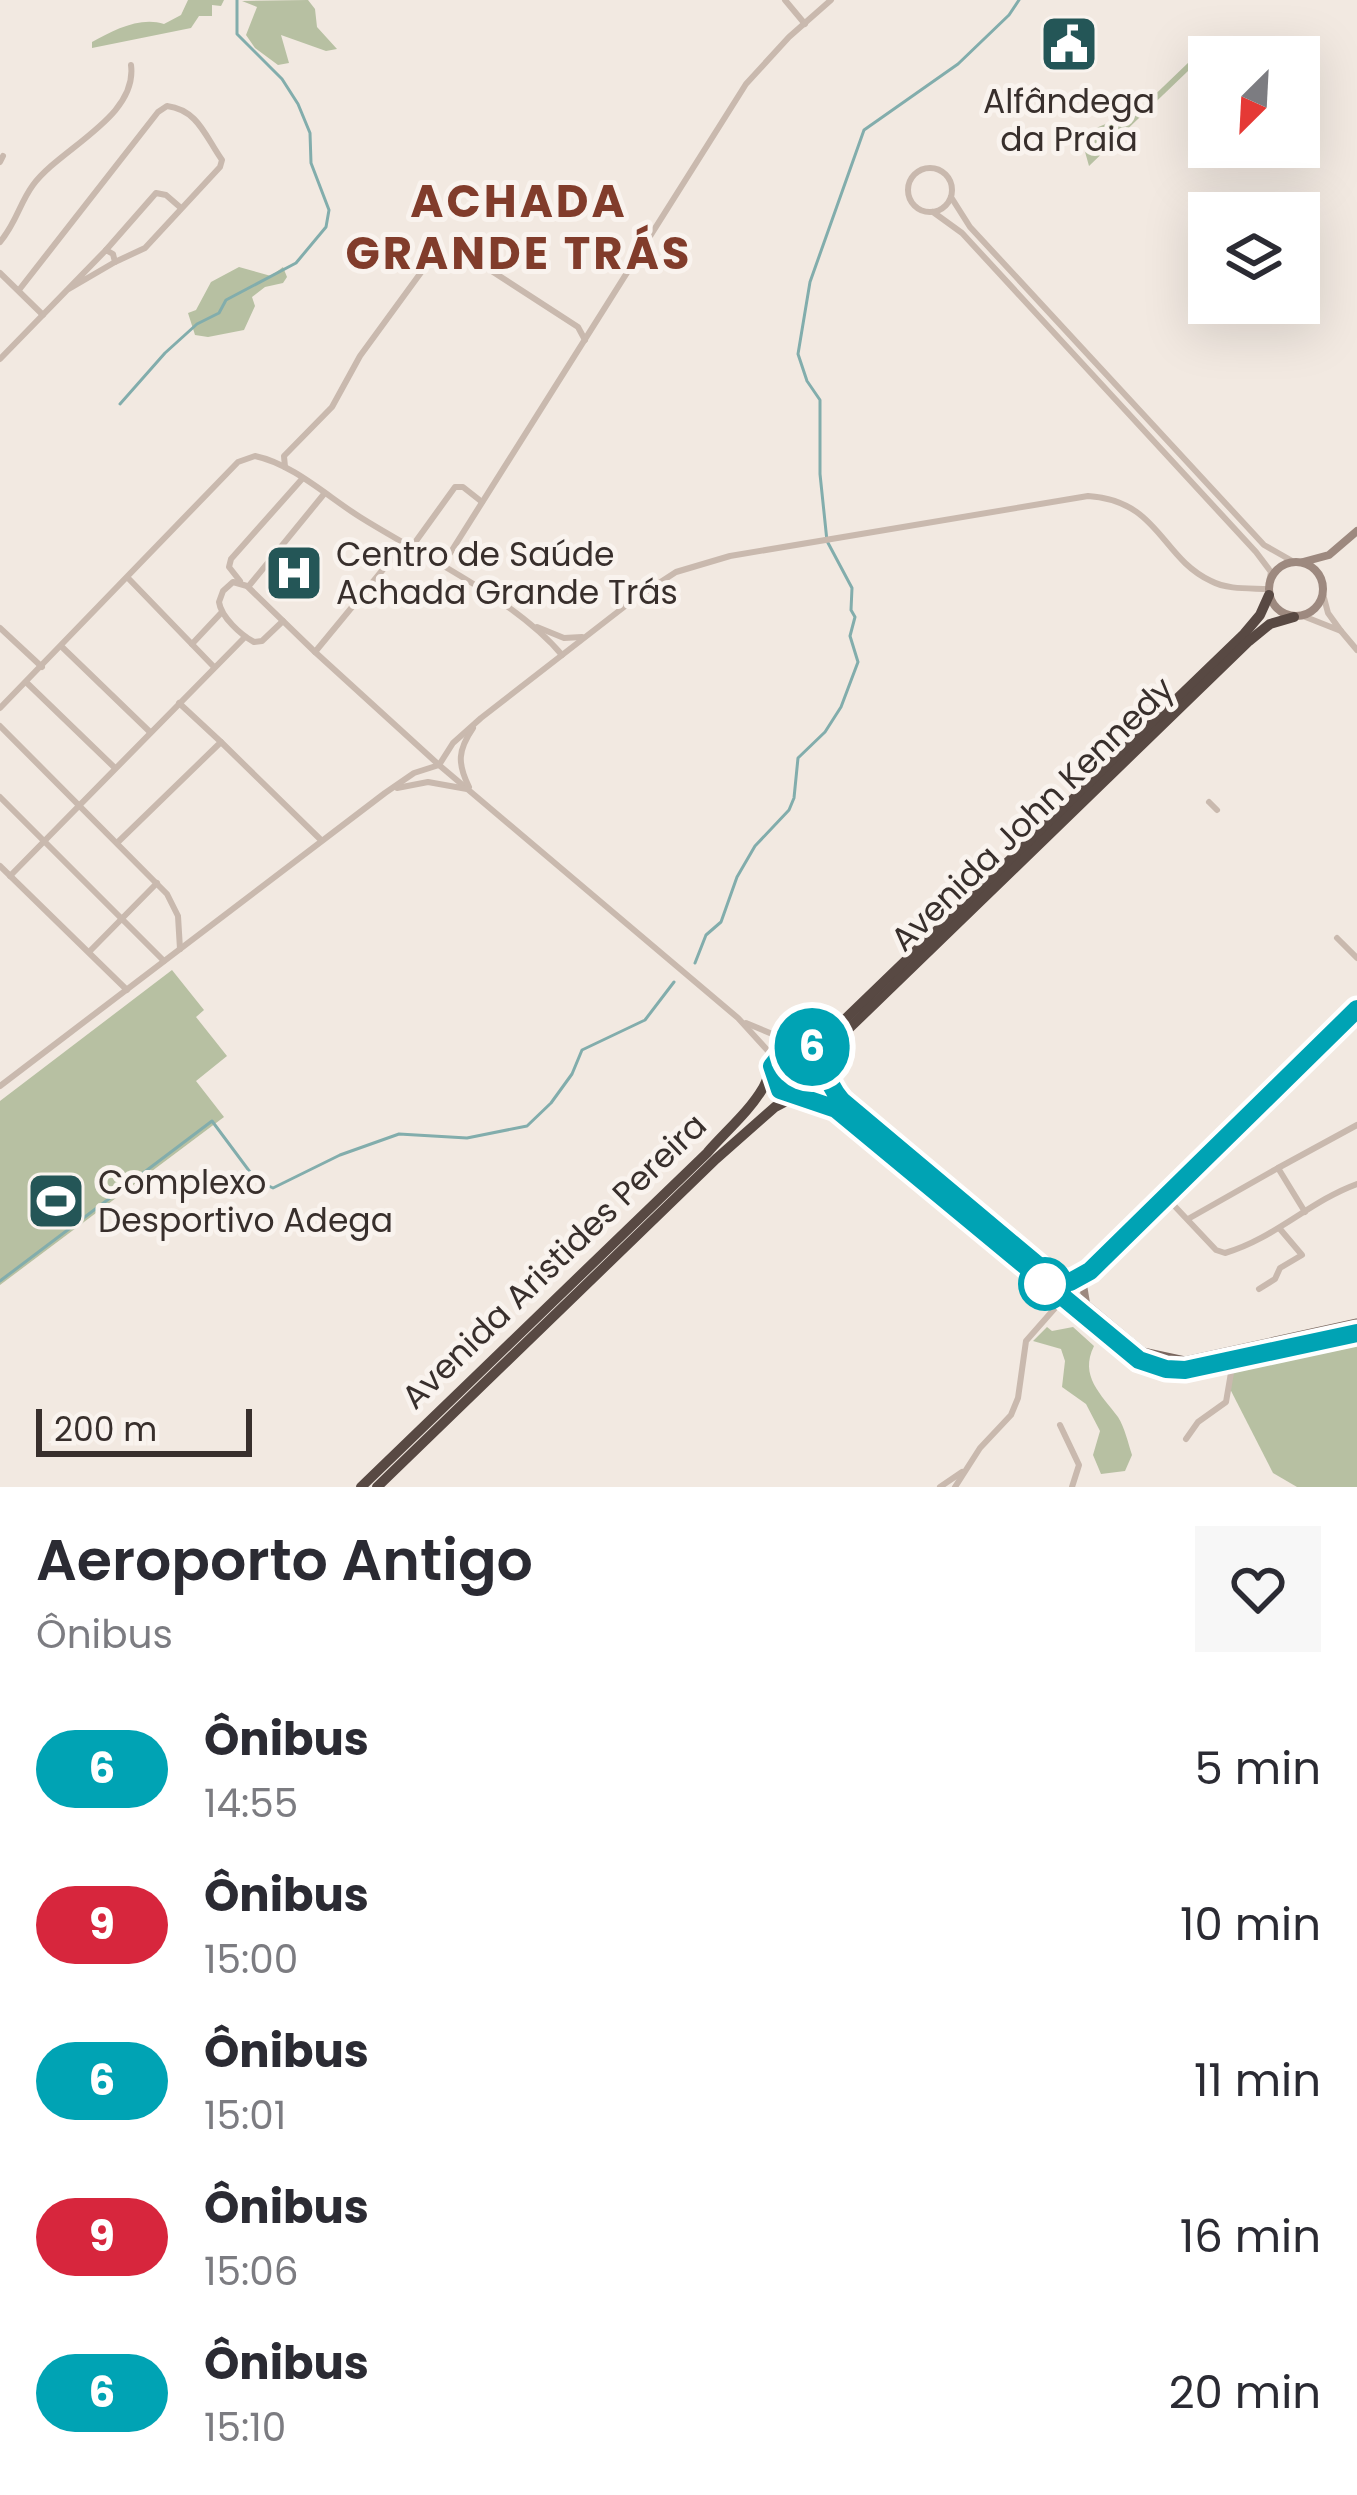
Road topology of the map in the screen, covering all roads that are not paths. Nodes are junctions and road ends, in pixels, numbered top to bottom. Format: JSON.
{"nodes":[{"id":1,"x":785,"y":0,"type":"edge"},
{"id":2,"x":831,"y":0,"type":"edge"},
{"id":3,"x":805,"y":24,"type":"junction"},
{"id":4,"x":131,"y":65,"type":"dead end"},
{"id":5,"x":951,"y":197,"type":"junction"},
{"id":6,"x":182,"y":208,"type":"junction"},
{"id":7,"x":933,"y":212,"type":"junction"},
{"id":8,"x":0,"y":242,"type":"edge"},
{"id":9,"x":453,"y":246,"type":"dead end"},
{"id":10,"x":106,"y":250,"type":"junction"},
{"id":11,"x":433,"y":256,"type":"dead end"},
{"id":12,"x":115,"y":262,"type":"junction"},
{"id":13,"x":0,"y":273,"type":"edge"},
{"id":14,"x":19,"y":290,"type":"junction"},
{"id":15,"x":67,"y":290,"type":"junction"},
{"id":16,"x":43,"y":315,"type":"junction"},
{"id":17,"x":585,"y":340,"type":"junction"},
{"id":18,"x":0,"y":359,"type":"edge"},
{"id":19,"x":285,"y":467,"type":"junction"},
{"id":20,"x":302,"y":479,"type":"junction"},
{"id":21,"x":324,"y":494,"type":"junction"},
{"id":22,"x":482,"y":502,"type":"junction"},
{"id":23,"x":1357,"y":531,"type":"edge"},
{"id":24,"x":407,"y":546,"type":"junction"},
{"id":25,"x":1330,"y":555,"type":"junction"},
{"id":26,"x":1298,"y":562,"type":"junction"},
{"id":27,"x":442,"y":566,"type":"junction"},
{"id":28,"x":128,"y":578,"type":"junction"},
{"id":29,"x":1322,"y":580,"type":"junction"},
{"id":30,"x":240,"y":581,"type":"junction"},
{"id":31,"x":248,"y":587,"type":"junction"},
{"id":32,"x":1269,"y":589,"type":"junction"},
{"id":33,"x":1323,"y":594,"type":"junction"},
{"id":34,"x":222,"y":612,"type":"junction"},
{"id":35,"x":1299,"y":616,"type":"junction"},
{"id":36,"x":283,"y":621,"type":"junction"},
{"id":37,"x":531,"y":625,"type":"junction"},
{"id":38,"x":0,"y":628,"type":"edge"},
{"id":39,"x":1341,"y":631,"type":"junction"},
{"id":40,"x":590,"y":633,"type":"junction"},
{"id":41,"x":245,"y":637,"type":"junction"},
{"id":42,"x":192,"y":644,"type":"junction"},
{"id":43,"x":62,"y":646,"type":"junction"},
{"id":44,"x":1357,"y":650,"type":"edge"},
{"id":45,"x":315,"y":652,"type":"junction"},
{"id":46,"x":562,"y":655,"type":"junction"},
{"id":47,"x":214,"y":667,"type":"junction"},
{"id":48,"x":41,"y":668,"type":"junction"},
{"id":49,"x":27,"y":682,"type":"junction"},
{"id":50,"x":179,"y":703,"type":"junction"},
{"id":51,"x":0,"y":708,"type":"edge"},
{"id":52,"x":481,"y":718,"type":"junction"},
{"id":53,"x":0,"y":726,"type":"edge"},
{"id":54,"x":150,"y":732,"type":"junction"},
{"id":55,"x":221,"y":742,"type":"junction"},
{"id":56,"x":439,"y":765,"type":"junction"},
{"id":57,"x":115,"y":768,"type":"junction"},
{"id":58,"x":470,"y":790,"type":"junction"},
{"id":59,"x":385,"y":793,"type":"junction"},
{"id":60,"x":0,"y":797,"type":"edge"},
{"id":61,"x":1210,"y":802,"type":"dead end"},
{"id":62,"x":77,"y":805,"type":"junction"},
{"id":63,"x":1217,"y":810,"type":"dead end"},
{"id":64,"x":321,"y":840,"type":"junction"},
{"id":65,"x":45,"y":841,"type":"junction"},
{"id":66,"x":117,"y":843,"type":"junction"},
{"id":67,"x":0,"y":866,"type":"edge"},
{"id":68,"x":10,"y":876,"type":"junction"},
{"id":69,"x":157,"y":883,"type":"junction"},
{"id":70,"x":123,"y":918,"type":"junction"},
{"id":71,"x":1337,"y":938,"type":"dead end"},
{"id":72,"x":180,"y":949,"type":"junction"},
{"id":73,"x":89,"y":952,"type":"junction"},
{"id":74,"x":1357,"y":958,"type":"edge"},
{"id":75,"x":164,"y":961,"type":"junction"},
{"id":76,"x":127,"y":990,"type":"junction"},
{"id":77,"x":1357,"y":1009,"type":"edge"},
{"id":78,"x":738,"y":1018,"type":"junction"},
{"id":79,"x":799,"y":1044,"type":"junction"},
{"id":80,"x":772,"y":1066,"type":"junction"},
{"id":81,"x":825,"y":1072,"type":"junction"},
{"id":82,"x":0,"y":1085,"type":"edge"},
{"id":83,"x":799,"y":1096,"type":"junction"},
{"id":84,"x":1357,"y":1125,"type":"edge"},
{"id":85,"x":1278,"y":1168,"type":"junction"},
{"id":86,"x":1357,"y":1184,"type":"edge"},
{"id":87,"x":1166,"y":1197,"type":"junction"},
{"id":88,"x":1306,"y":1213,"type":"junction"},
{"id":89,"x":1187,"y":1219,"type":"junction"},
{"id":90,"x":1280,"y":1228,"type":"junction"},
{"id":91,"x":1090,"y":1271,"type":"junction"},
{"id":92,"x":1053,"y":1278,"type":"junction"},
{"id":93,"x":1258,"y":1289,"type":"dead end"},
{"id":94,"x":1063,"y":1299,"type":"junction"},
{"id":95,"x":1088,"y":1308,"type":"junction"},
{"id":96,"x":1357,"y":1323,"type":"edge"},
{"id":97,"x":1357,"y":1333,"type":"edge"},
{"id":98,"x":1233,"y":1361,"type":"junction"},
{"id":99,"x":1060,"y":1425,"type":"dead end"},
{"id":100,"x":1186,"y":1438,"type":"dead end"},
{"id":101,"x":965,"y":1470,"type":"junction"},
{"id":102,"x":361,"y":1487,"type":"edge"},
{"id":103,"x":377,"y":1487,"type":"edge"},
{"id":104,"x":940,"y":1487,"type":"edge"},
{"id":105,"x":956,"y":1487,"type":"edge"},
{"id":106,"x":1072,"y":1487,"type":"edge"}],
"edges":[{"from":1,"to":3,"type":"street"},
{"from":2,"to":3,"type":"street"},
{"from":3,"to":17,"type":"street"},
{"from":4,"to":8,"type":"street"},
{"from":5,"to":7,"type":"street"},
{"from":5,"to":7,"type":"street"},
{"from":5,"to":26,"type":"street"},
{"from":6,"to":10,"type":"street"},
{"from":6,"to":12,"type":"street"},
{"from":6,"to":14,"type":"street"},
{"from":7,"to":32,"type":"street"},
{"from":9,"to":17,"type":"street"},
{"from":10,"to":12,"type":"street"},
{"from":10,"to":15,"type":"street"},
{"from":11,"to":19,"type":"street"},
{"from":12,"to":15,"type":"street"},
{"from":13,"to":14,"type":"street"},
{"from":14,"to":16,"type":"street"},
{"from":15,"to":16,"type":"street"},
{"from":16,"to":18,"type":"street"},
{"from":17,"to":22,"type":"street"},
{"from":19,"to":20,"type":"street"},
{"from":19,"to":28,"type":"street"},
{"from":20,"to":21,"type":"street"},
{"from":20,"to":30,"type":"street"},
{"from":21,"to":24,"type":"street"},
{"from":21,"to":31,"type":"street"},
{"from":22,"to":24,"type":"street"},
{"from":22,"to":27,"type":"street"},
{"from":23,"to":25,"type":"main road"},
{"from":24,"to":27,"type":"street"},
{"from":24,"to":45,"type":"street"},
{"from":25,"to":26,"type":"main road"},
{"from":25,"to":29,"type":"main road"},
{"from":26,"to":29,"type":"main road"},
{"from":26,"to":32,"type":"main road"},
{"from":27,"to":37,"type":"street"},
{"from":28,"to":42,"type":"street"},
{"from":28,"to":43,"type":"street"},
{"from":29,"to":33,"type":"main road"},
{"from":30,"to":31,"type":"street"},
{"from":30,"to":34,"type":"street"},
{"from":31,"to":36,"type":"street"},
{"from":32,"to":35,"type":"main road"},
{"from":32,"to":40,"type":"street"},
{"from":32,"to":79,"type":"highway","name":"Avenida John Kennedy"},
{"from":33,"to":35,"type":"main road"},
{"from":33,"to":39,"type":"street"},
{"from":34,"to":41,"type":"street"},
{"from":34,"to":42,"type":"street"},
{"from":35,"to":39,"type":"street"},
{"from":35,"to":81,"type":"highway","name":"Avenida John Kennedy"},
{"from":36,"to":41,"type":"street"},
{"from":36,"to":45,"type":"street"},
{"from":37,"to":40,"type":"street"},
{"from":37,"to":46,"type":"street"},
{"from":38,"to":48,"type":"street"},
{"from":39,"to":44,"type":"street"},
{"from":40,"to":46,"type":"street"},
{"from":41,"to":47,"type":"street"},
{"from":42,"to":47,"type":"street"},
{"from":43,"to":48,"type":"street"},
{"from":43,"to":54,"type":"street"},
{"from":45,"to":56,"type":"street"},
{"from":46,"to":52,"type":"street"},
{"from":47,"to":50,"type":"street"},
{"from":48,"to":49,"type":"street"},
{"from":49,"to":51,"type":"street"},
{"from":49,"to":57,"type":"street"},
{"from":50,"to":54,"type":"street"},
{"from":50,"to":55,"type":"street"},
{"from":52,"to":56,"type":"street"},
{"from":52,"to":58,"type":"street"},
{"from":53,"to":62,"type":"street"},
{"from":54,"to":57,"type":"street"},
{"from":55,"to":64,"type":"street"},
{"from":55,"to":66,"type":"street"},
{"from":56,"to":58,"type":"street"},
{"from":56,"to":59,"type":"street"},
{"from":57,"to":62,"type":"street"},
{"from":58,"to":59,"type":"street"},
{"from":58,"to":78,"type":"street"},
{"from":59,"to":64,"type":"street"},
{"from":60,"to":65,"type":"street"},
{"from":61,"to":63,"type":"street"},
{"from":62,"to":65,"type":"street"},
{"from":62,"to":66,"type":"street"},
{"from":64,"to":72,"type":"street"},
{"from":65,"to":68,"type":"street"},
{"from":65,"to":70,"type":"street"},
{"from":66,"to":69,"type":"street"},
{"from":67,"to":68,"type":"street"},
{"from":68,"to":73,"type":"street"},
{"from":69,"to":70,"type":"street"},
{"from":69,"to":72,"type":"street"},
{"from":70,"to":73,"type":"street"},
{"from":70,"to":75,"type":"street"},
{"from":71,"to":74,"type":"street"},
{"from":72,"to":75,"type":"street"},
{"from":73,"to":76,"type":"street"},
{"from":75,"to":76,"type":"street"},
{"from":76,"to":82,"type":"street"},
{"from":77,"to":87,"type":"main road"},
{"from":78,"to":79,"type":"street"},
{"from":78,"to":80,"type":"street"},
{"from":79,"to":80,"type":"highway"},
{"from":79,"to":81,"type":"highway"},
{"from":80,"to":83,"type":"highway"},
{"from":80,"to":102,"type":"highway","name":"Avenida Aristides Pereira"},
{"from":81,"to":83,"type":"highway"},
{"from":81,"to":92,"type":"main road"},
{"from":83,"to":94,"type":"main road"},
{"from":83,"to":103,"type":"highway","name":"Avenida Aristides Pereira"},
{"from":84,"to":85,"type":"street"},
{"from":85,"to":88,"type":"street"},
{"from":85,"to":89,"type":"street"},
{"from":86,"to":88,"type":"street"},
{"from":87,"to":89,"type":"street"},
{"from":87,"to":91,"type":"main road"},
{"from":88,"to":90,"type":"street"},
{"from":89,"to":90,"type":"street"},
{"from":90,"to":93,"type":"street"},
{"from":91,"to":92,"type":"main road"},
{"from":91,"to":95,"type":"main road"},
{"from":92,"to":95,"type":"main road"},
{"from":94,"to":98,"type":"main road"},
{"from":94,"to":101,"type":"street"},
{"from":95,"to":96,"type":"main road"},
{"from":97,"to":98,"type":"main road"},
{"from":98,"to":100,"type":"street"},
{"from":99,"to":106,"type":"street"},
{"from":101,"to":104,"type":"street"},
{"from":101,"to":105,"type":"street"}]}
